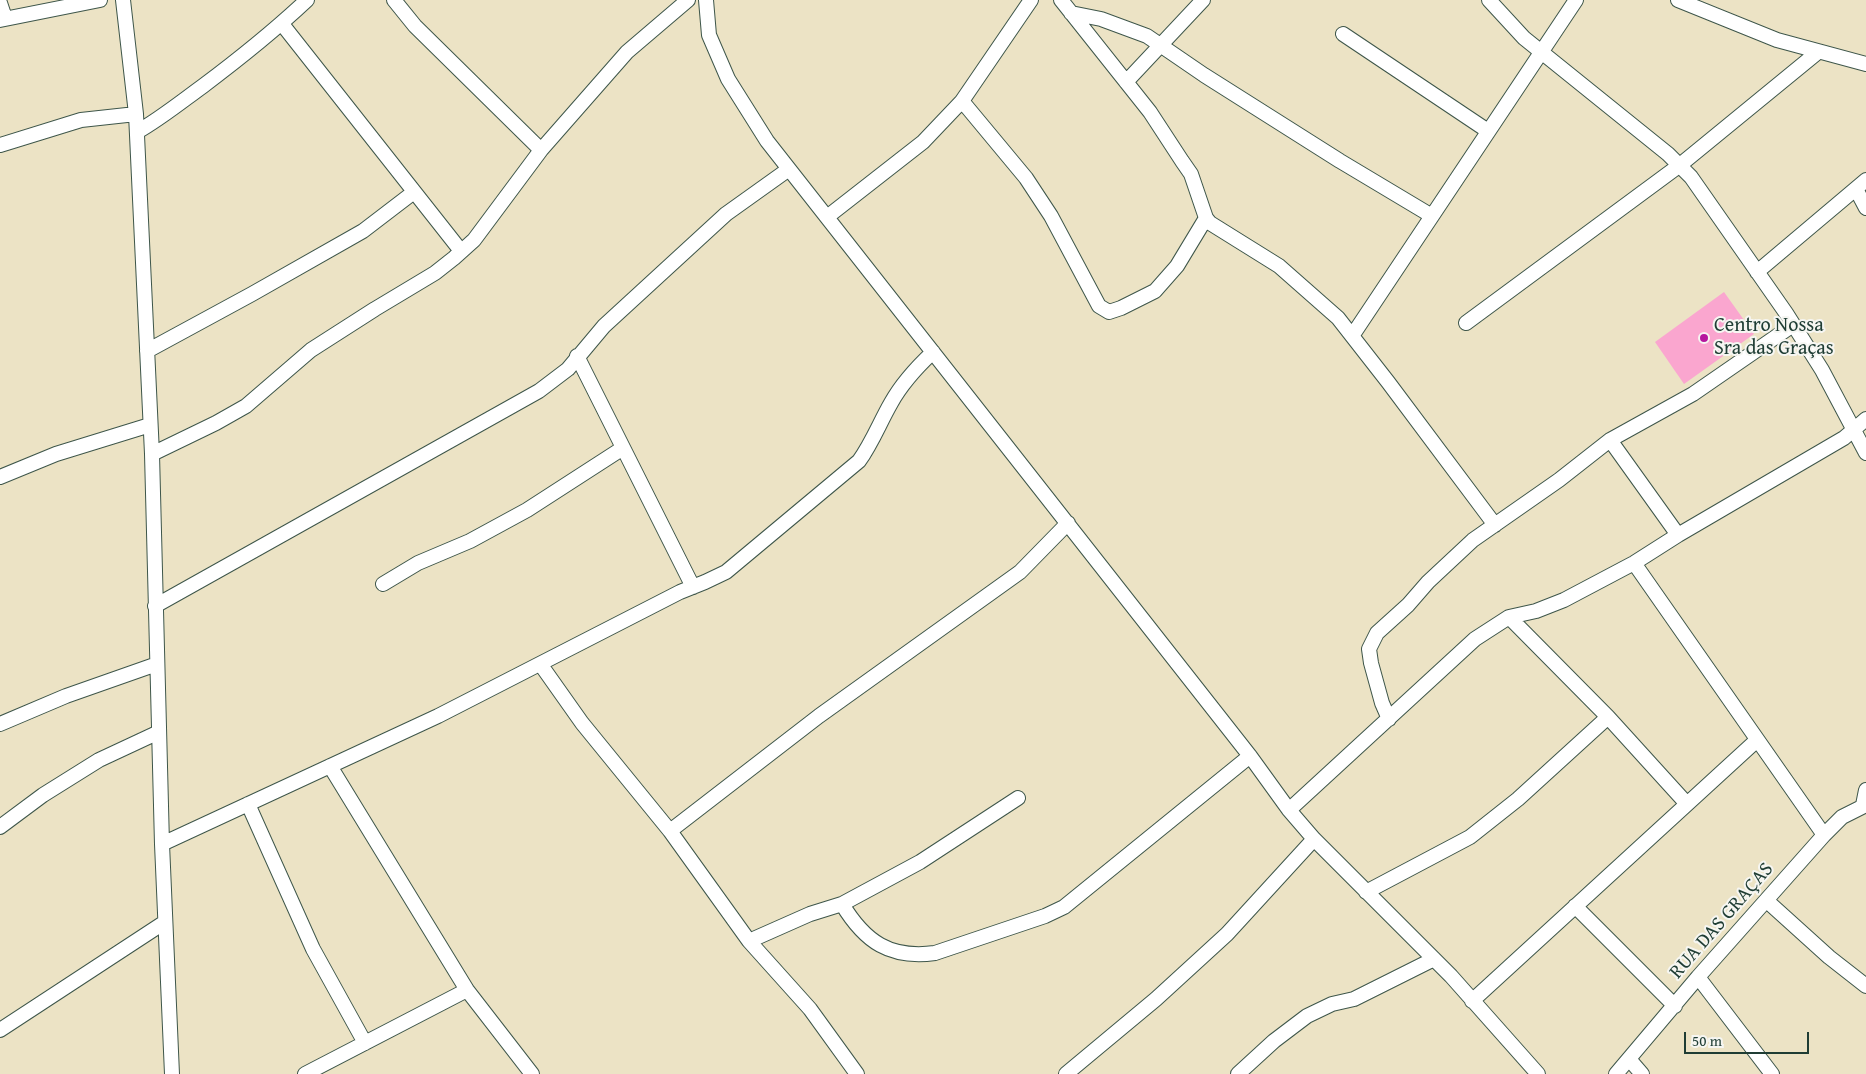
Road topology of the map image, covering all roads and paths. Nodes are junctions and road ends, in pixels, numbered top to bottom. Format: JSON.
{"nodes":[{"id":1,"x":100,"y":0,"type":"edge"},
{"id":2,"x":123,"y":0,"type":"edge"},
{"id":3,"x":307,"y":0,"type":"edge"},
{"id":4,"x":394,"y":0,"type":"edge"},
{"id":5,"x":688,"y":0,"type":"edge"},
{"id":6,"x":706,"y":0,"type":"edge"},
{"id":7,"x":1031,"y":0,"type":"edge"},
{"id":8,"x":1061,"y":0,"type":"edge"},
{"id":9,"x":1203,"y":0,"type":"edge"},
{"id":10,"x":1489,"y":0,"type":"edge"},
{"id":11,"x":1576,"y":0,"type":"edge"},
{"id":12,"x":1678,"y":0,"type":"edge"},
{"id":13,"x":0,"y":3,"type":"edge"},
{"id":14,"x":1071,"y":13,"type":"junction"},
{"id":15,"x":2,"y":19,"type":"edge"},
{"id":16,"x":282,"y":24,"type":"junction"},
{"id":17,"x":1343,"y":34,"type":"dead end"},
{"id":18,"x":1161,"y":45,"type":"junction"},
{"id":19,"x":1541,"y":52,"type":"junction"},
{"id":20,"x":1818,"y":52,"type":"junction"},
{"id":21,"x":1866,"y":64,"type":"edge"},
{"id":22,"x":1126,"y":82,"type":"junction"},
{"id":23,"x":962,"y":101,"type":"junction"},
{"id":24,"x":136,"y":114,"type":"junction"},
{"id":25,"x":1488,"y":131,"type":"junction"},
{"id":26,"x":137,"y":132,"type":"junction"},
{"id":27,"x":0,"y":145,"type":"edge"},
{"id":28,"x":542,"y":150,"type":"junction"},
{"id":29,"x":1680,"y":165,"type":"junction"},
{"id":30,"x":789,"y":169,"type":"junction"},
{"id":31,"x":1861,"y":184,"type":"edge"},
{"id":32,"x":414,"y":192,"type":"junction"},
{"id":33,"x":1866,"y":208,"type":"edge"},
{"id":34,"x":1432,"y":216,"type":"junction"},
{"id":35,"x":827,"y":217,"type":"junction"},
{"id":36,"x":1206,"y":218,"type":"junction"},
{"id":37,"x":461,"y":251,"type":"junction"},
{"id":38,"x":1757,"y":272,"type":"junction"},
{"id":39,"x":1466,"y":323,"type":"dead end"},
{"id":40,"x":1793,"y":324,"type":"junction"},
{"id":41,"x":1352,"y":336,"type":"junction"},
{"id":42,"x":147,"y":351,"type":"junction"},
{"id":43,"x":933,"y":352,"type":"junction"},
{"id":44,"x":577,"y":356,"type":"junction"},
{"id":45,"x":1866,"y":419,"type":"edge"},
{"id":46,"x":150,"y":425,"type":"junction"},
{"id":47,"x":1854,"y":430,"type":"junction"},
{"id":48,"x":1610,"y":440,"type":"junction"},
{"id":49,"x":623,"y":448,"type":"junction"},
{"id":50,"x":1866,"y":453,"type":"edge"},
{"id":51,"x":152,"y":454,"type":"junction"},
{"id":52,"x":0,"y":476,"type":"edge"},
{"id":53,"x":1068,"y":523,"type":"junction"},
{"id":54,"x":1495,"y":525,"type":"junction"},
{"id":55,"x":1678,"y":535,"type":"junction"},
{"id":56,"x":1634,"y":563,"type":"junction"},
{"id":57,"x":383,"y":584,"type":"dead end"},
{"id":58,"x":693,"y":587,"type":"junction"},
{"id":59,"x":155,"y":606,"type":"junction"},
{"id":60,"x":1510,"y":617,"type":"junction"},
{"id":61,"x":157,"y":664,"type":"junction"},
{"id":62,"x":540,"y":665,"type":"junction"},
{"id":63,"x":1608,"y":717,"type":"junction"},
{"id":64,"x":1388,"y":719,"type":"junction"},
{"id":65,"x":0,"y":724,"type":"edge"},
{"id":66,"x":159,"y":732,"type":"junction"},
{"id":67,"x":1757,"y":740,"type":"junction"},
{"id":68,"x":1250,"y":756,"type":"junction"},
{"id":69,"x":330,"y":766,"type":"junction"},
{"id":70,"x":1866,"y":790,"type":"edge"},
{"id":71,"x":1018,"y":798,"type":"dead end"},
{"id":72,"x":248,"y":804,"type":"junction"},
{"id":73,"x":1687,"y":804,"type":"junction"},
{"id":74,"x":1864,"y":805,"type":"edge"},
{"id":75,"x":1289,"y":810,"type":"junction"},
{"id":76,"x":0,"y":827,"type":"edge"},
{"id":77,"x":670,"y":831,"type":"junction"},
{"id":78,"x":1824,"y":835,"type":"junction"},
{"id":79,"x":1314,"y":839,"type":"junction"},
{"id":80,"x":162,"y":844,"type":"junction"},
{"id":81,"x":1366,"y":892,"type":"junction"},
{"id":82,"x":1767,"y":901,"type":"junction"},
{"id":83,"x":842,"y":904,"type":"junction"},
{"id":84,"x":1575,"y":906,"type":"junction"},
{"id":85,"x":165,"y":922,"type":"junction"},
{"id":86,"x":749,"y":941,"type":"junction"},
{"id":87,"x":1434,"y":960,"type":"junction"},
{"id":88,"x":1698,"y":977,"type":"junction"},
{"id":89,"x":1866,"y":986,"type":"edge"},
{"id":90,"x":467,"y":990,"type":"junction"},
{"id":91,"x":1472,"y":1001,"type":"junction"},
{"id":92,"x":1675,"y":1006,"type":"junction"},
{"id":93,"x":0,"y":1030,"type":"edge"},
{"id":94,"x":365,"y":1042,"type":"junction"},
{"id":95,"x":1629,"y":1059,"type":"junction"},
{"id":96,"x":172,"y":1074,"type":"edge"},
{"id":97,"x":305,"y":1074,"type":"edge"},
{"id":98,"x":532,"y":1074,"type":"edge"},
{"id":99,"x":857,"y":1074,"type":"edge"},
{"id":100,"x":1066,"y":1074,"type":"edge"},
{"id":101,"x":1238,"y":1074,"type":"edge"},
{"id":102,"x":1538,"y":1074,"type":"edge"},
{"id":103,"x":1616,"y":1074,"type":"edge"},
{"id":104,"x":1642,"y":1074,"type":"edge"},
{"id":105,"x":1772,"y":1074,"type":"edge"}],
"edges":[{"from":1,"to":15,"type":"street"},
{"from":2,"to":24,"type":"street"},
{"from":3,"to":16,"type":"street"},
{"from":4,"to":28,"type":"street"},
{"from":5,"to":28,"type":"street"},
{"from":6,"to":30,"type":"street"},
{"from":7,"to":23,"type":"street"},
{"from":8,"to":14,"type":"street"},
{"from":9,"to":18,"type":"street"},
{"from":10,"to":19,"type":"street"},
{"from":11,"to":19,"type":"street"},
{"from":12,"to":20,"type":"street"},
{"from":13,"to":15,"type":"street"},
{"from":14,"to":18,"type":"street"},
{"from":14,"to":22,"type":"street"},
{"from":16,"to":26,"type":"street"},
{"from":16,"to":32,"type":"street"},
{"from":17,"to":25,"type":"street"},
{"from":18,"to":22,"type":"street"},
{"from":18,"to":34,"type":"street"},
{"from":19,"to":25,"type":"street"},
{"from":19,"to":29,"type":"street"},
{"from":20,"to":21,"type":"street"},
{"from":20,"to":29,"type":"street"},
{"from":22,"to":36,"type":"street"},
{"from":23,"to":35,"type":"street"},
{"from":23,"to":36,"type":"street"},
{"from":24,"to":26,"type":"street"},
{"from":24,"to":27,"type":"street"},
{"from":25,"to":34,"type":"street"},
{"from":26,"to":42,"type":"street"},
{"from":28,"to":37,"type":"street"},
{"from":29,"to":38,"type":"street"},
{"from":29,"to":39,"type":"street"},
{"from":30,"to":35,"type":"street"},
{"from":30,"to":44,"type":"street"},
{"from":31,"to":33,"type":"street"},
{"from":31,"to":38,"type":"street"},
{"from":32,"to":37,"type":"street"},
{"from":32,"to":42,"type":"street"},
{"from":34,"to":41,"type":"street"},
{"from":35,"to":43,"type":"street"},
{"from":36,"to":41,"type":"street"},
{"from":37,"to":51,"type":"street"},
{"from":38,"to":40,"type":"street"},
{"from":40,"to":47,"type":"street"},
{"from":40,"to":48,"type":"street"},
{"from":41,"to":54,"type":"street"},
{"from":42,"to":46,"type":"street"},
{"from":43,"to":53,"type":"street"},
{"from":43,"to":58,"type":"street"},
{"from":44,"to":49,"type":"street"},
{"from":44,"to":59,"type":"street"},
{"from":45,"to":47,"type":"street"},
{"from":46,"to":51,"type":"street"},
{"from":46,"to":52,"type":"street"},
{"from":47,"to":50,"type":"street"},
{"from":47,"to":55,"type":"street"},
{"from":48,"to":54,"type":"street"},
{"from":48,"to":55,"type":"street"},
{"from":49,"to":57,"type":"street"},
{"from":49,"to":58,"type":"street"},
{"from":51,"to":59,"type":"street"},
{"from":53,"to":68,"type":"street"},
{"from":53,"to":77,"type":"street"},
{"from":54,"to":64,"type":"street"},
{"from":55,"to":56,"type":"street"},
{"from":56,"to":60,"type":"street"},
{"from":56,"to":67,"type":"street"},
{"from":58,"to":62,"type":"street"},
{"from":59,"to":61,"type":"street"},
{"from":60,"to":63,"type":"street"},
{"from":60,"to":64,"type":"street"},
{"from":61,"to":65,"type":"street"},
{"from":61,"to":66,"type":"street"},
{"from":62,"to":69,"type":"street"},
{"from":62,"to":77,"type":"street"},
{"from":63,"to":73,"type":"street"},
{"from":63,"to":81,"type":"street"},
{"from":64,"to":75,"type":"street"},
{"from":66,"to":76,"type":"street"},
{"from":66,"to":80,"type":"street"},
{"from":67,"to":73,"type":"street"},
{"from":67,"to":78,"type":"street"},
{"from":68,"to":75,"type":"street"},
{"from":68,"to":83,"type":"street"},
{"from":69,"to":72,"type":"street"},
{"from":69,"to":90,"type":"street"},
{"from":70,"to":74,"type":"street"},
{"from":71,"to":83,"type":"street"},
{"from":72,"to":80,"type":"street"},
{"from":72,"to":94,"type":"street"},
{"from":73,"to":84,"type":"street"},
{"from":74,"to":78,"type":"street","name":"RUA DAS GRAÇAS"},
{"from":75,"to":79,"type":"street"},
{"from":77,"to":86,"type":"street"},
{"from":78,"to":82,"type":"street","name":"RUA DAS GRAÇAS"},
{"from":79,"to":81,"type":"street"},
{"from":79,"to":100,"type":"street"},
{"from":80,"to":85,"type":"street"},
{"from":81,"to":87,"type":"street"},
{"from":82,"to":88,"type":"street","name":"RUA DAS GRAÇAS"},
{"from":82,"to":89,"type":"street"},
{"from":83,"to":86,"type":"street"},
{"from":84,"to":91,"type":"street"},
{"from":84,"to":92,"type":"street"},
{"from":85,"to":93,"type":"street"},
{"from":85,"to":96,"type":"street"},
{"from":86,"to":99,"type":"street"},
{"from":87,"to":91,"type":"street"},
{"from":87,"to":101,"type":"street"},
{"from":88,"to":92,"type":"street","name":"RUA DAS GRAÇAS"},
{"from":88,"to":105,"type":"street"},
{"from":90,"to":94,"type":"street"},
{"from":90,"to":98,"type":"street"},
{"from":91,"to":102,"type":"street"},
{"from":92,"to":95,"type":"street","name":"RUA DAS GRAÇAS"},
{"from":94,"to":97,"type":"street"},
{"from":95,"to":103,"type":"street","name":"RUA DAS GRAÇAS"},
{"from":95,"to":104,"type":"street"}]}
